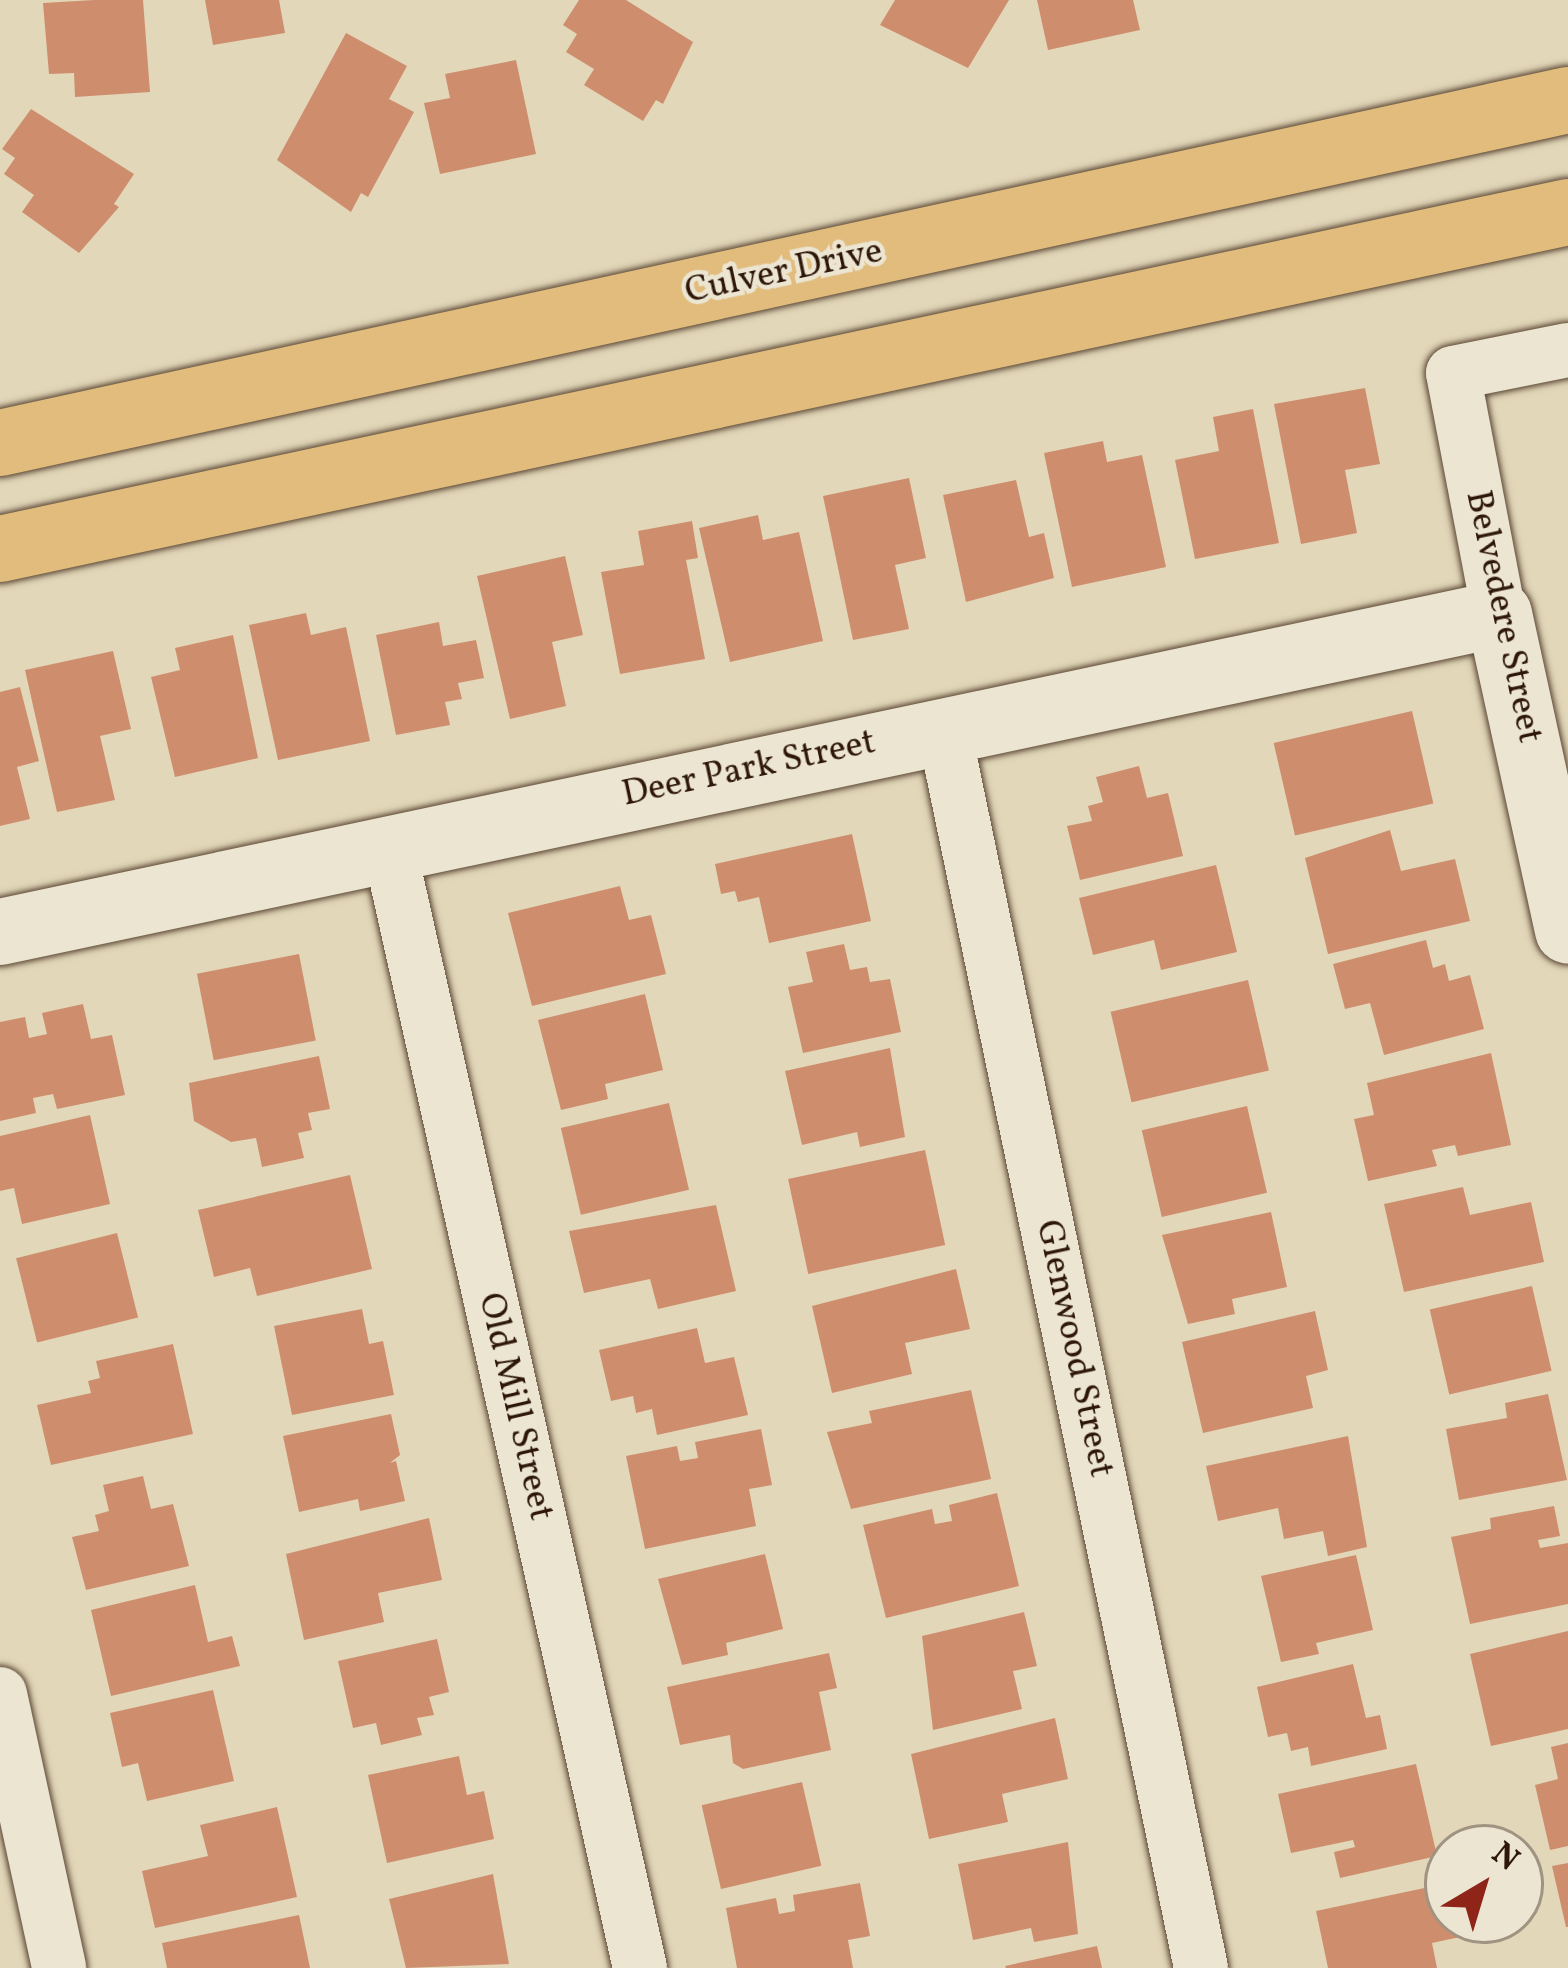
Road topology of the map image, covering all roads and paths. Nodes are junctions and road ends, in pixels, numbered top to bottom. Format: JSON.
{"nodes":[{"id":1,"x":1568,"y":100,"type":"edge"},
{"id":2,"x":1568,"y":212,"type":"edge"},
{"id":3,"x":1568,"y":350,"type":"edge"},
{"id":4,"x":0,"y":443,"type":"edge"},
{"id":5,"x":0,"y":549,"type":"edge"},
{"id":6,"x":1499,"y":614,"type":"junction"},
{"id":7,"x":944,"y":730,"type":"junction"},
{"id":8,"x":389,"y":846,"type":"junction"},
{"id":9,"x":1568,"y":931,"type":"edge"},
{"id":10,"x":0,"y":932,"type":"edge"},
{"id":11,"x":0,"y":1694,"type":"edge"},
{"id":12,"x":59,"y":1968,"type":"edge"},
{"id":13,"x":640,"y":1968,"type":"edge"},
{"id":14,"x":1201,"y":1968,"type":"edge"}],
"edges":[{"from":1,"to":4,"type":"main road","name":"Culver Drive"},
{"from":2,"to":5,"type":"main road"},
{"from":3,"to":6,"type":"street","name":"Belvedere Street"},
{"from":6,"to":7,"type":"street","name":"Deer Park Street"},
{"from":6,"to":9,"type":"street","name":"Belvedere Street"},
{"from":7,"to":8,"type":"street","name":"Deer Park Street"},
{"from":7,"to":14,"type":"street","name":"Glenwood Street"},
{"from":8,"to":10,"type":"street","name":"Deer Park Street"},
{"from":8,"to":13,"type":"street","name":"Old Mill Street"},
{"from":11,"to":12,"type":"street"}]}
